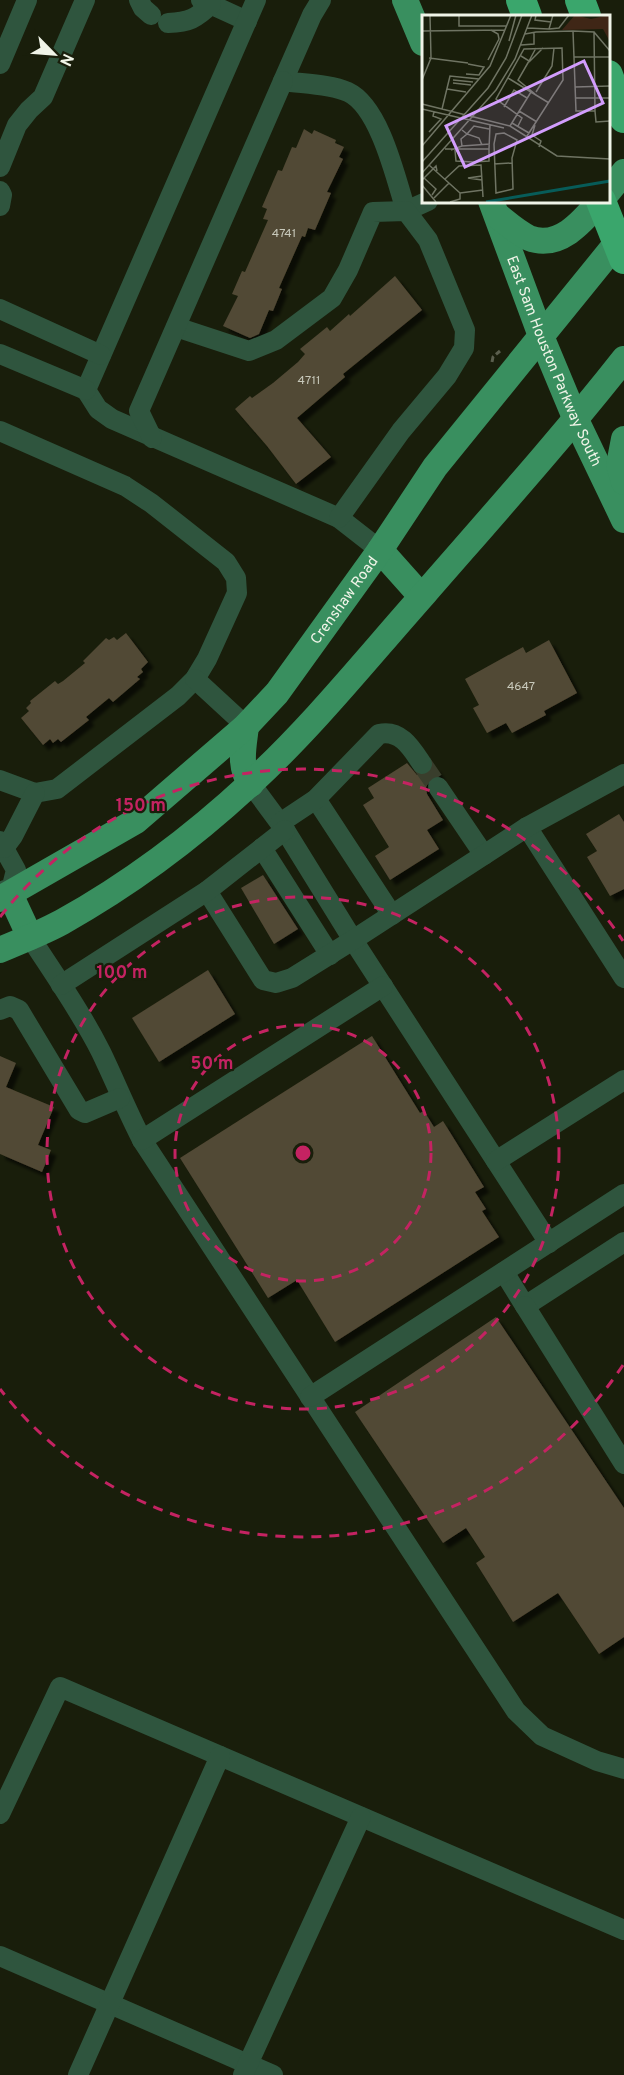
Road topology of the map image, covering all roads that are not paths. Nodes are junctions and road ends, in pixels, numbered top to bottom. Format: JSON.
{"nodes":[{"id":1,"x":27,"y":0,"type":"edge"},
{"id":2,"x":85,"y":0,"type":"edge"},
{"id":3,"x":256,"y":0,"type":"edge"},
{"id":4,"x":321,"y":0,"type":"edge"},
{"id":5,"x":405,"y":0,"type":"edge"},
{"id":6,"x":521,"y":0,"type":"edge"},
{"id":7,"x":580,"y":0,"type":"edge"},
{"id":8,"x":206,"y":2,"type":"edge"},
{"id":9,"x":153,"y":13,"type":"edge"},
{"id":10,"x":527,"y":15,"type":"edge"},
{"id":11,"x":586,"y":15,"type":"edge"},
{"id":12,"x":247,"y":21,"type":"junction"},
{"id":13,"x":422,"y":41,"type":"edge"},
{"id":14,"x":0,"y":64,"type":"edge"},
{"id":15,"x":609,"y":78,"type":"edge"},
{"id":16,"x":283,"y":81,"type":"junction"},
{"id":17,"x":624,"y":118,"type":"edge"},
{"id":18,"x":0,"y":166,"type":"edge"},
{"id":19,"x":624,"y":172,"type":"edge"},
{"id":20,"x":0,"y":191,"type":"edge"},
{"id":21,"x":609,"y":191,"type":"edge"},
{"id":22,"x":426,"y":202,"type":"edge"},
{"id":23,"x":599,"y":202,"type":"edge"},
{"id":24,"x":600,"y":202,"type":"edge"},
{"id":25,"x":0,"y":206,"type":"edge"},
{"id":26,"x":494,"y":209,"type":"edge"},
{"id":27,"x":406,"y":211,"type":"junction"},
{"id":28,"x":624,"y":234,"type":"edge"},
{"id":29,"x":624,"y":259,"type":"edge"},
{"id":30,"x":0,"y":309,"type":"edge"},
{"id":31,"x":176,"y":327,"type":"junction"},
{"id":32,"x":541,"y":336,"type":"junction"},
{"id":33,"x":0,"y":354,"type":"edge"},
{"id":34,"x":101,"y":355,"type":"junction"},
{"id":35,"x":624,"y":359,"type":"edge"},
{"id":36,"x":86,"y":390,"type":"junction"},
{"id":37,"x":576,"y":420,"type":"junction"},
{"id":38,"x":0,"y":431,"type":"edge"},
{"id":39,"x":152,"y":438,"type":"junction"},
{"id":40,"x":624,"y":439,"type":"edge"},
{"id":41,"x":624,"y":482,"type":"edge"},
{"id":42,"x":339,"y":518,"type":"junction"},
{"id":43,"x":624,"y":520,"type":"edge"},
{"id":44,"x":380,"y":550,"type":"junction"},
{"id":45,"x":422,"y":596,"type":"junction"},
{"id":46,"x":195,"y":679,"type":"junction"},
{"id":47,"x":246,"y":726,"type":"junction"},
{"id":48,"x":422,"y":764,"type":"tunnel mouth"},
{"id":49,"x":624,"y":774,"type":"edge"},
{"id":50,"x":0,"y":780,"type":"edge"},
{"id":51,"x":251,"y":784,"type":"junction"},
{"id":52,"x":438,"y":787,"type":"tunnel mouth"},
{"id":53,"x":35,"y":793,"type":"junction"},
{"id":54,"x":316,"y":799,"type":"junction"},
{"id":55,"x":283,"y":827,"type":"junction"},
{"id":56,"x":527,"y":827,"type":"junction"},
{"id":57,"x":2,"y":844,"type":"edge"},
{"id":58,"x":262,"y":848,"type":"junction"},
{"id":59,"x":484,"y":855,"type":"junction"},
{"id":60,"x":207,"y":891,"type":"junction"},
{"id":61,"x":4,"y":893,"type":"edge"},
{"id":62,"x":392,"y":915,"type":"junction"},
{"id":63,"x":30,"y":937,"type":"junction"},
{"id":64,"x":353,"y":940,"type":"junction"},
{"id":65,"x":0,"y":950,"type":"edge"},
{"id":66,"x":330,"y":955,"type":"junction"},
{"id":67,"x":624,"y":978,"type":"edge"},
{"id":68,"x":61,"y":985,"type":"junction"},
{"id":69,"x":382,"y":986,"type":"junction"},
{"id":70,"x":0,"y":1010,"type":"edge"},
{"id":71,"x":624,"y":1080,"type":"edge"},
{"id":72,"x":120,"y":1098,"type":"junction"},
{"id":73,"x":142,"y":1140,"type":"junction"},
{"id":74,"x":496,"y":1161,"type":"junction"},
{"id":75,"x":624,"y":1194,"type":"edge"},
{"id":76,"x":624,"y":1242,"type":"edge"},
{"id":77,"x":549,"y":1243,"type":"junction"},
{"id":78,"x":504,"y":1272,"type":"junction"},
{"id":79,"x":525,"y":1306,"type":"junction"},
{"id":80,"x":310,"y":1397,"type":"junction"},
{"id":81,"x":624,"y":1464,"type":"edge"},
{"id":82,"x":220,"y":1756,"type":"junction"},
{"id":83,"x":624,"y":1769,"type":"edge"},
{"id":84,"x":0,"y":1814,"type":"edge"},
{"id":85,"x":361,"y":1817,"type":"junction"},
{"id":86,"x":624,"y":1930,"type":"edge"},
{"id":87,"x":0,"y":1956,"type":"edge"},
{"id":88,"x":109,"y":2003,"type":"junction"},
{"id":89,"x":245,"y":2069,"type":"edge"},
{"id":90,"x":78,"y":2075,"type":"edge"},
{"id":91,"x":273,"y":2075,"type":"edge"}],
"edges":[{"from":1,"to":14,"type":"lane"},
{"from":2,"to":18,"type":"lane"},
{"from":3,"to":12,"type":"lane"},
{"from":4,"to":16,"type":"lane"},
{"from":5,"to":13,"type":"main road"},
{"from":6,"to":10,"type":"highway"},
{"from":7,"to":11,"type":"highway"},
{"from":8,"to":9,"type":"lane"},
{"from":8,"to":12,"type":"lane"},
{"from":12,"to":34,"type":"lane"},
{"from":15,"to":17,"type":"highway"},
{"from":16,"to":27,"type":"lane"},
{"from":16,"to":31,"type":"lane"},
{"from":19,"to":21,"type":"main road"},
{"from":20,"to":25,"type":"lane"},
{"from":22,"to":27,"type":"lane"},
{"from":23,"to":26,"type":"main road"},
{"from":24,"to":29,"type":"highway","bridge":true},
{"from":26,"to":32,"type":"main road","name":"East Sam Houston Parkway South"},
{"from":27,"to":31,"type":"lane"},
{"from":27,"to":42,"type":"lane"},
{"from":28,"to":32,"type":"main road","name":"Crenshaw Road"},
{"from":30,"to":34,"type":"lane"},
{"from":31,"to":39,"type":"lane"},
{"from":32,"to":37,"type":"main road","name":"East Sam Houston Parkway South"},
{"from":32,"to":44,"type":"main road","name":"Crenshaw Road"},
{"from":33,"to":36,"type":"lane"},
{"from":34,"to":36,"type":"lane"},
{"from":35,"to":37,"type":"main road"},
{"from":36,"to":39,"type":"lane"},
{"from":37,"to":43,"type":"main road","name":"East Sam Houston Parkway South"},
{"from":37,"to":45,"type":"main road"},
{"from":38,"to":46,"type":"lane"},
{"from":39,"to":42,"type":"lane"},
{"from":40,"to":41,"type":"main road"},
{"from":42,"to":44,"type":"lane"},
{"from":44,"to":45,"type":"main road"},
{"from":44,"to":47,"type":"main road","name":"Crenshaw Road"},
{"from":45,"to":51,"type":"main road"},
{"from":46,"to":47,"type":"lane"},
{"from":46,"to":53,"type":"lane"},
{"from":47,"to":51,"type":"main road"},
{"from":47,"to":61,"type":"main road","name":"Crenshaw Road"},
{"from":48,"to":54,"type":"lane"},
{"from":49,"to":56,"type":"lane"},
{"from":50,"to":53,"type":"lane"},
{"from":51,"to":55,"type":"lane"},
{"from":51,"to":63,"type":"main road"},
{"from":52,"to":59,"type":"lane"},
{"from":53,"to":57,"type":"lane"},
{"from":54,"to":55,"type":"lane"},
{"from":54,"to":62,"type":"lane"},
{"from":55,"to":58,"type":"lane"},
{"from":55,"to":64,"type":"lane"},
{"from":56,"to":59,"type":"lane"},
{"from":56,"to":67,"type":"lane"},
{"from":57,"to":61,"type":"lane"},
{"from":58,"to":60,"type":"lane"},
{"from":58,"to":66,"type":"lane"},
{"from":59,"to":62,"type":"lane"},
{"from":60,"to":66,"type":"lane"},
{"from":60,"to":68,"type":"lane"},
{"from":61,"to":63,"type":"main road"},
{"from":62,"to":64,"type":"lane"},
{"from":63,"to":65,"type":"main road"},
{"from":63,"to":68,"type":"lane"},
{"from":64,"to":66,"type":"lane"},
{"from":64,"to":69,"type":"lane"},
{"from":68,"to":72,"type":"lane"},
{"from":69,"to":73,"type":"lane"},
{"from":69,"to":74,"type":"lane"},
{"from":70,"to":72,"type":"lane"},
{"from":71,"to":74,"type":"lane"},
{"from":72,"to":73,"type":"lane"},
{"from":73,"to":80,"type":"lane"},
{"from":74,"to":77,"type":"lane"},
{"from":75,"to":77,"type":"lane"},
{"from":76,"to":79,"type":"lane"},
{"from":77,"to":78,"type":"lane"},
{"from":78,"to":79,"type":"lane"},
{"from":78,"to":80,"type":"lane"},
{"from":79,"to":81,"type":"lane"},
{"from":80,"to":83,"type":"lane"},
{"from":82,"to":84,"type":"lane"},
{"from":82,"to":85,"type":"lane"},
{"from":82,"to":88,"type":"lane"},
{"from":85,"to":86,"type":"lane"},
{"from":85,"to":89,"type":"lane"},
{"from":87,"to":88,"type":"lane"},
{"from":88,"to":89,"type":"lane"},
{"from":88,"to":90,"type":"lane"},
{"from":89,"to":91,"type":"lane"}]}
